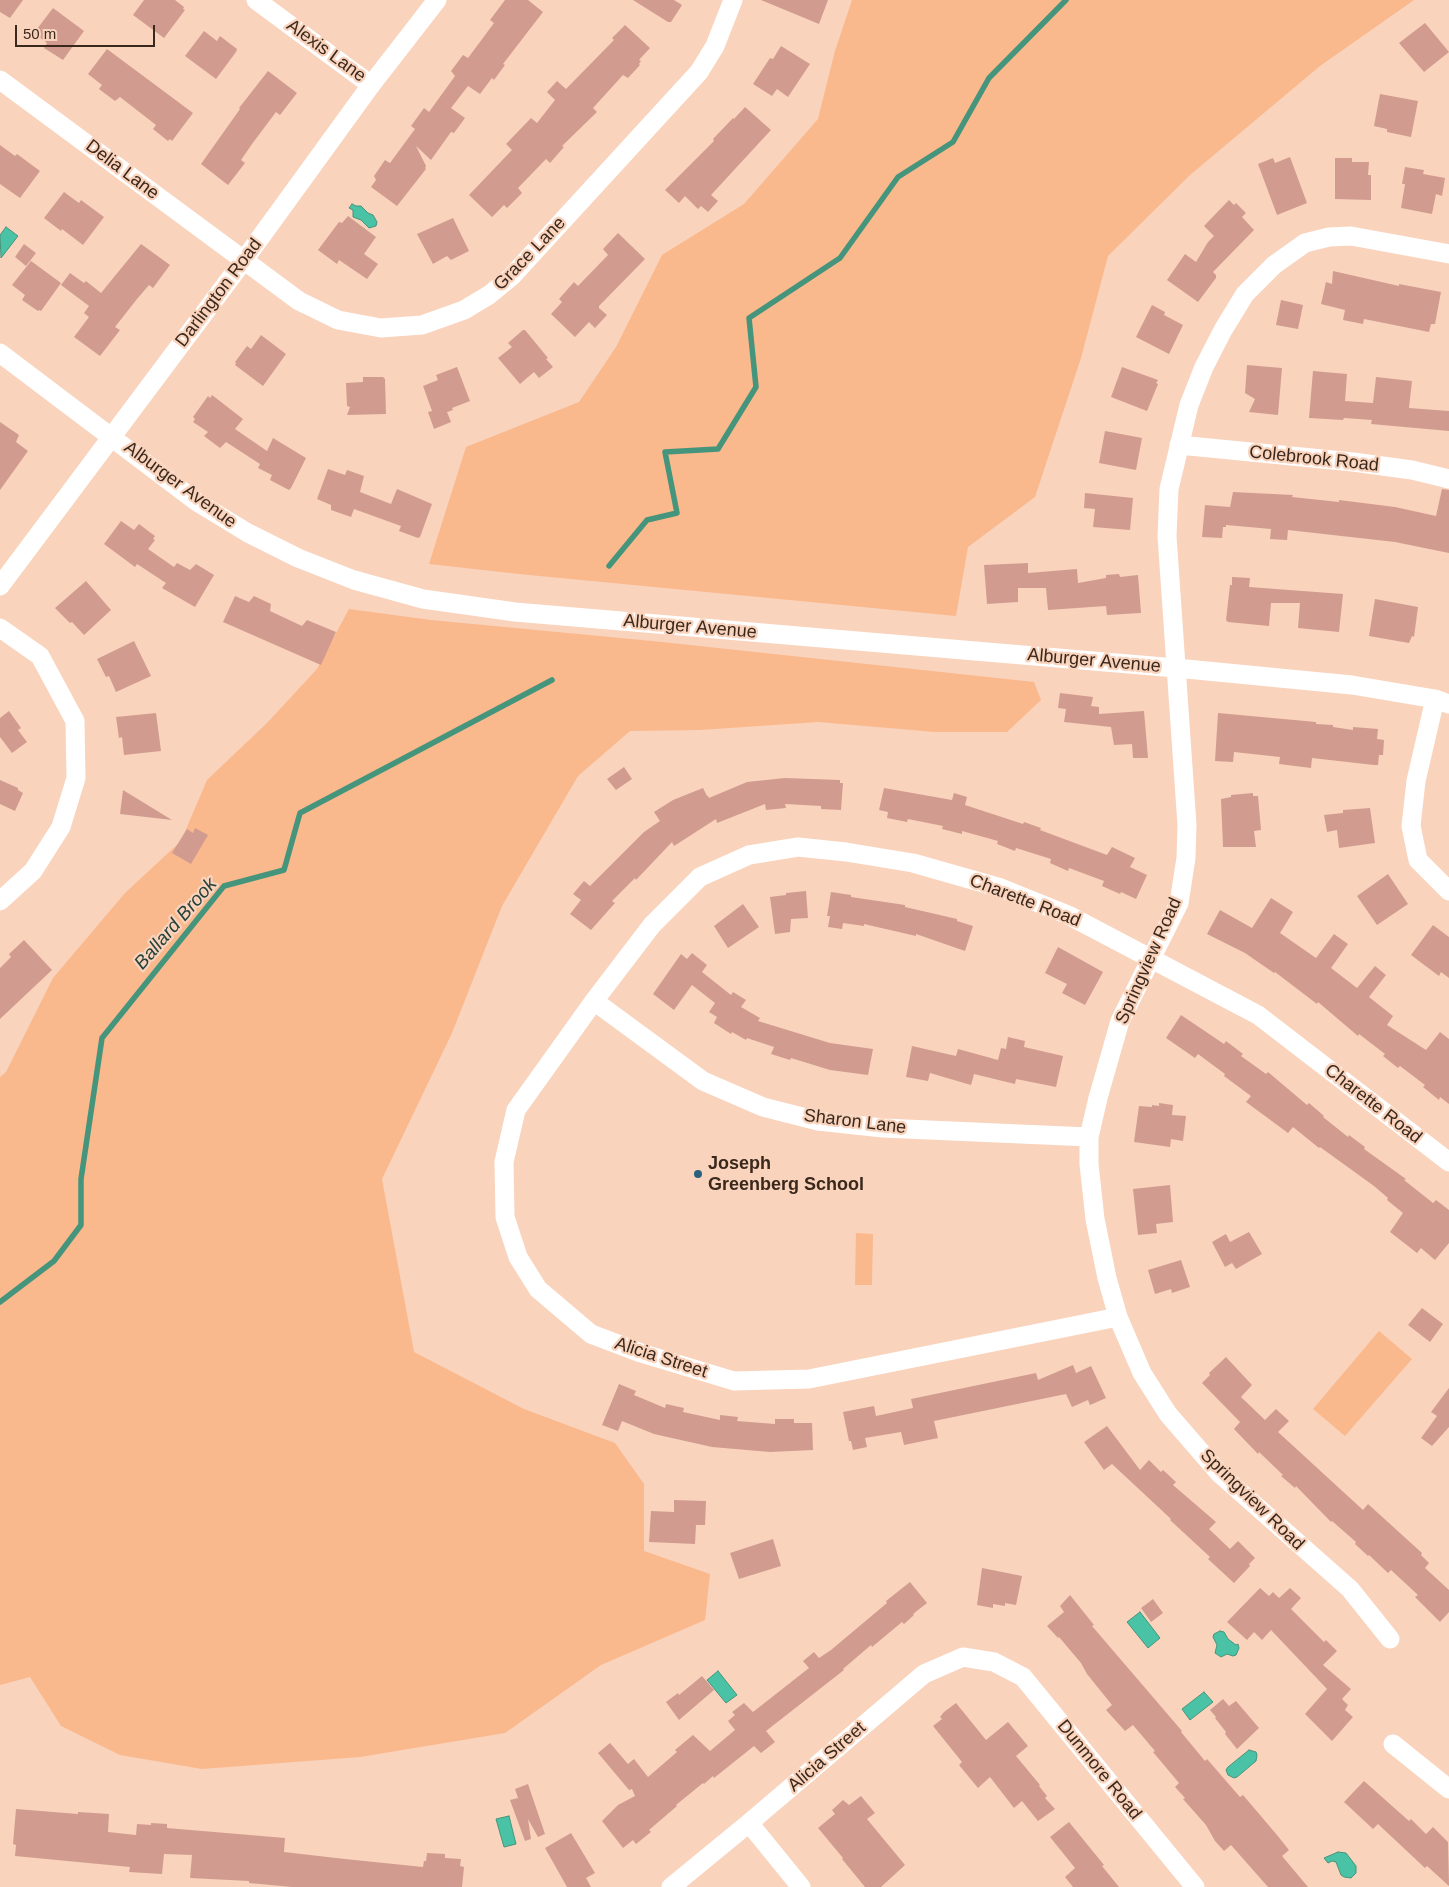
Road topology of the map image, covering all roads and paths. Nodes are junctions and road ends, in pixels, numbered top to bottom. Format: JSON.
{"nodes":[{"id":1,"x":256,"y":0,"type":"edge"},
{"id":2,"x":437,"y":0,"type":"edge"},
{"id":3,"x":733,"y":0,"type":"edge"},
{"id":4,"x":0,"y":80,"type":"edge"},
{"id":5,"x":371,"y":85,"type":"junction"},
{"id":6,"x":1449,"y":254,"type":"edge"},
{"id":7,"x":244,"y":260,"type":"junction"},
{"id":8,"x":0,"y":353,"type":"edge"},
{"id":9,"x":112,"y":436,"type":"junction"},
{"id":10,"x":1179,"y":445,"type":"junction"},
{"id":11,"x":1449,"y":479,"type":"edge"},
{"id":12,"x":0,"y":586,"type":"edge"},
{"id":13,"x":0,"y":628,"type":"edge"},
{"id":14,"x":1176,"y":668,"type":"junction"},
{"id":15,"x":1442,"y":702,"type":"edge"},
{"id":16,"x":1449,"y":890,"type":"edge"},
{"id":17,"x":0,"y":901,"type":"edge"},
{"id":18,"x":1152,"y":958,"type":"junction"},
{"id":19,"x":594,"y":1000,"type":"junction"},
{"id":20,"x":1089,"y":1137,"type":"junction"},
{"id":21,"x":1449,"y":1162,"type":"edge"},
{"id":22,"x":1118,"y":1317,"type":"junction"},
{"id":23,"x":1390,"y":1639,"type":"dead end"},
{"id":24,"x":994,"y":1662,"type":"joint"},
{"id":25,"x":1393,"y":1744,"type":"dead end"},
{"id":26,"x":1449,"y":1789,"type":"edge"},
{"id":27,"x":749,"y":1823,"type":"junction"},
{"id":28,"x":671,"y":1887,"type":"edge"},
{"id":29,"x":801,"y":1887,"type":"edge"},
{"id":30,"x":1195,"y":1887,"type":"edge"}],
"edges":[{"from":1,"to":5,"type":"street","name":"Alexis Lane"},
{"from":2,"to":5,"type":"street","name":"Darlington Road"},
{"from":3,"to":7,"type":"street","name":"Grace Lane"},
{"from":4,"to":7,"type":"street","name":"Delia Lane"},
{"from":5,"to":7,"type":"street","name":"Darlington Road"},
{"from":6,"to":10,"type":"street","name":"Springview Road"},
{"from":7,"to":9,"type":"street","name":"Darlington Road"},
{"from":8,"to":9,"type":"street","name":"Alburger Avenue"},
{"from":9,"to":12,"type":"street","name":"Darlington Road"},
{"from":9,"to":14,"type":"street","name":"Alburger Avenue"},
{"from":10,"to":11,"type":"street","name":"Colebrook Road"},
{"from":10,"to":14,"type":"street","name":"Springview Road"},
{"from":13,"to":17,"type":"street"},
{"from":14,"to":15,"type":"street","name":"Alburger Avenue"},
{"from":14,"to":18,"type":"street","name":"Springview Road"},
{"from":15,"to":16,"type":"street"},
{"from":18,"to":19,"type":"street","name":"Charette Road"},
{"from":18,"to":20,"type":"street","name":"Springview Road"},
{"from":18,"to":21,"type":"street","name":"Charette Road"},
{"from":19,"to":20,"type":"street","name":"Sharon Lane"},
{"from":19,"to":22,"type":"street","name":"Alicia Street"},
{"from":20,"to":22,"type":"street","name":"Springview Road"},
{"from":22,"to":23,"type":"street","name":"Springview Road"},
{"from":24,"to":27,"type":"street","name":"Alicia Street"},
{"from":24,"to":30,"type":"street","name":"Dunmore Road"},
{"from":25,"to":26,"type":"street"},
{"from":27,"to":28,"type":"street","name":"Alicia Street"},
{"from":27,"to":29,"type":"street"}]}
